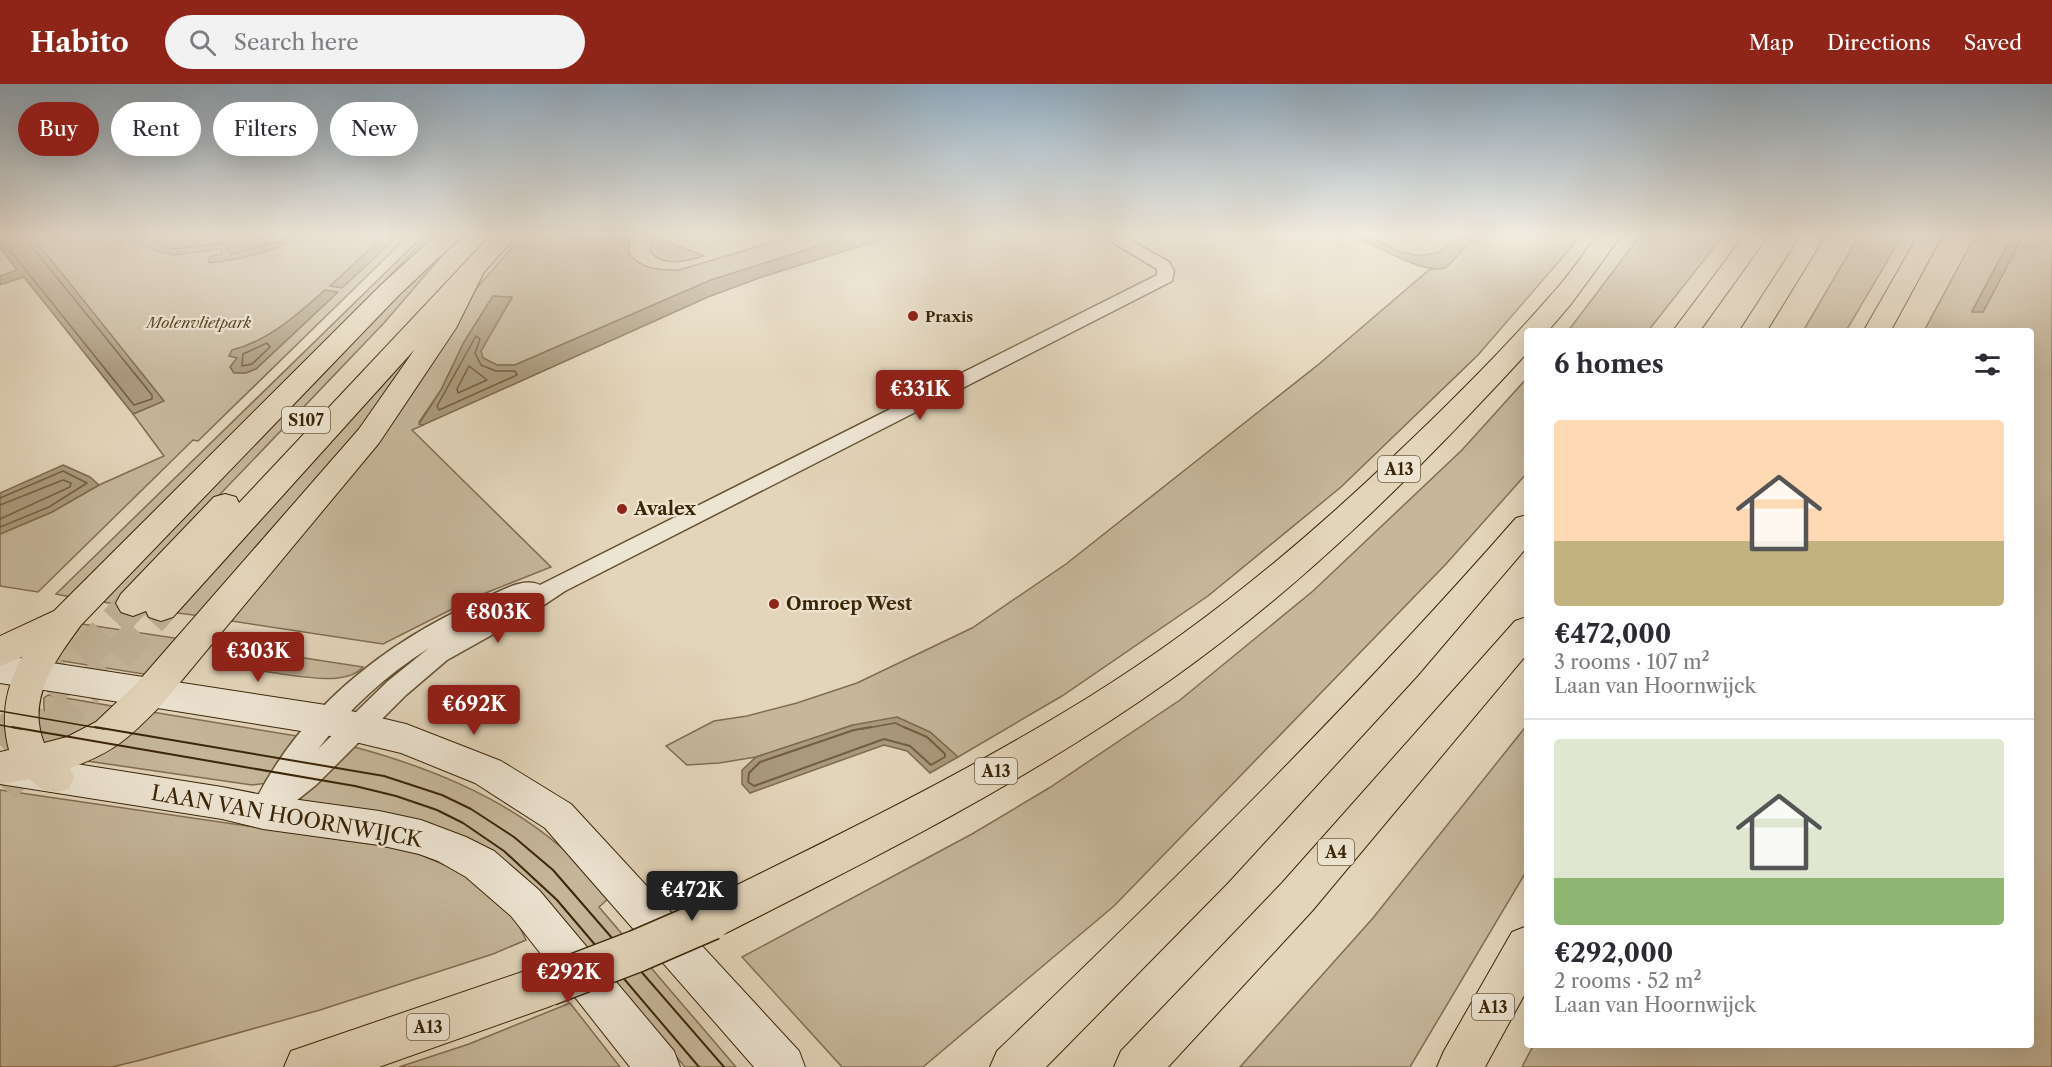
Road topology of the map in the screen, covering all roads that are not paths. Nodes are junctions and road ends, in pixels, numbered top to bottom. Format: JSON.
{"nodes":[{"id":1,"x":399,"y":282,"type":"edge"},
{"id":2,"x":439,"y":282,"type":"edge"},
{"id":3,"x":461,"y":282,"type":"edge"},
{"id":4,"x":467,"y":282,"type":"edge"},
{"id":5,"x":1156,"y":282,"type":"edge"},
{"id":6,"x":1575,"y":282,"type":"edge"},
{"id":7,"x":1724,"y":282,"type":"edge"},
{"id":8,"x":1784,"y":282,"type":"edge"},
{"id":9,"x":1904,"y":282,"type":"edge"},
{"id":10,"x":1536,"y":328,"type":"edge"},
{"id":11,"x":1688,"y":328,"type":"edge"},
{"id":12,"x":1755,"y":328,"type":"edge"},
{"id":13,"x":1878,"y":328,"type":"edge"},
{"id":14,"x":1524,"y":340,"type":"edge"},
{"id":15,"x":1524,"y":529,"type":"edge"},
{"id":16,"x":69,"y":616,"type":"junction"},
{"id":17,"x":1524,"y":633,"type":"edge"},
{"id":18,"x":0,"y":652,"type":"edge"},
{"id":19,"x":16,"y":671,"type":"edge"},
{"id":20,"x":150,"y":693,"type":"junction"},
{"id":21,"x":341,"y":723,"type":"junction"},
{"id":22,"x":23,"y":769,"type":"edge"},
{"id":23,"x":263,"y":812,"type":"junction"},
{"id":24,"x":1524,"y":952,"type":"edge"},
{"id":25,"x":307,"y":1067,"type":"edge"},
{"id":26,"x":658,"y":1067,"type":"edge"},
{"id":27,"x":783,"y":1067,"type":"edge"},
{"id":28,"x":1013,"y":1067,"type":"edge"},
{"id":29,"x":1137,"y":1067,"type":"edge"},
{"id":30,"x":1460,"y":1067,"type":"edge"}],
"edges":[{"from":1,"to":16,"type":"main road","number":"S107"},
{"from":2,"to":3,"type":"main road","number":"S107"},
{"from":4,"to":20,"type":"main road","number":"S107"},
{"from":5,"to":21,"type":"street"},
{"from":6,"to":10,"type":"main road"},
{"from":7,"to":11,"type":"main road"},
{"from":8,"to":12,"type":"main road"},
{"from":9,"to":13,"type":"main road"},
{"from":14,"to":25,"type":"main road","number":"A13","bridge":true},
{"from":15,"to":28,"type":"main road"},
{"from":16,"to":18,"type":"main road","number":"S107"},
{"from":16,"to":19,"type":"main road","number":"S107"},
{"from":17,"to":29,"type":"main road","number":"A4"},
{"from":19,"to":20,"type":"main road"},
{"from":19,"to":22,"type":"main road","number":"S107"},
{"from":20,"to":21,"type":"main road"},
{"from":20,"to":22,"type":"main road","number":"S107"},
{"from":21,"to":23,"type":"street"},
{"from":21,"to":27,"type":"main road"},
{"from":22,"to":23,"type":"main road","name":"LAAN VAN HOORNWIJCK"},
{"from":23,"to":26,"type":"main road","name":"LAAN VAN HOORNWIJCK"},
{"from":24,"to":30,"type":"main road","number":"A13"}]}
